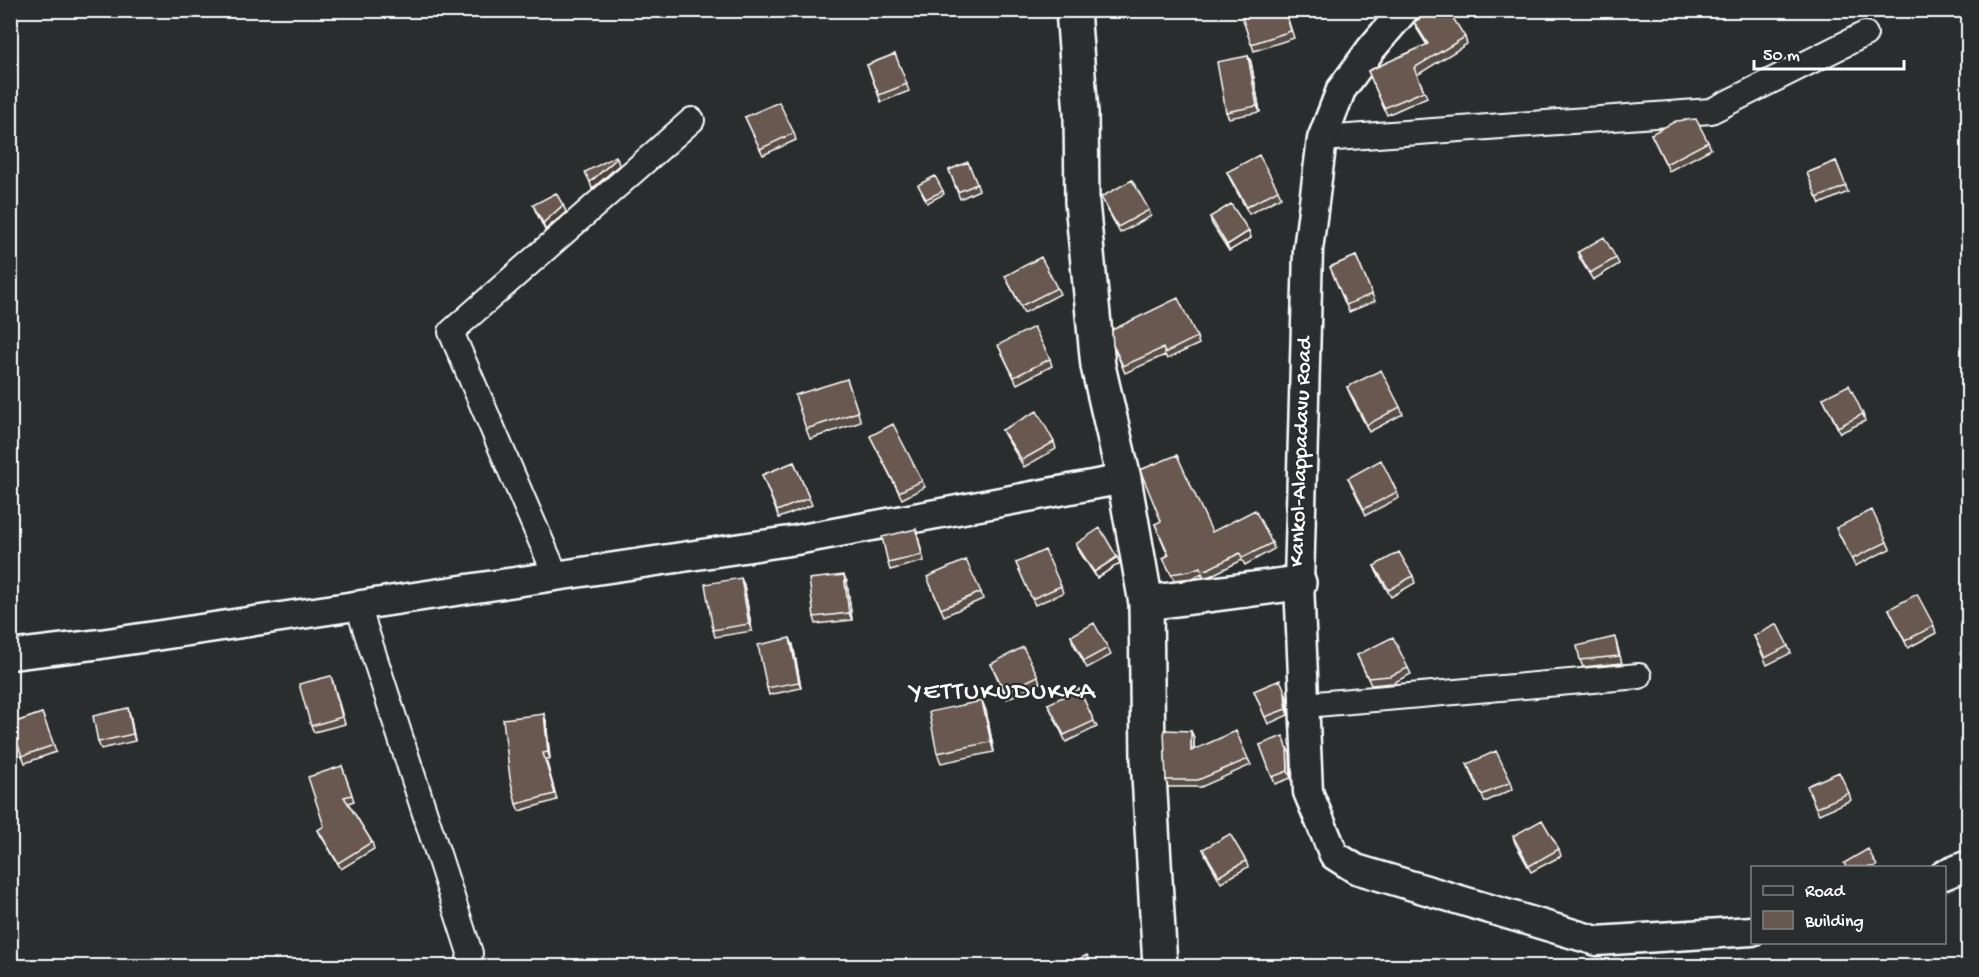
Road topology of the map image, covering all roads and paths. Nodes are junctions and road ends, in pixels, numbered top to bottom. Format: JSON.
{"nodes":[{"id":1,"x":1073,"y":10,"type":"edge"},
{"id":2,"x":1404,"y":10,"type":"edge"},
{"id":3,"x":1865,"y":34,"type":"dead end"},
{"id":4,"x":692,"y":120,"type":"dead end"},
{"id":5,"x":1322,"y":138,"type":"junction"},
{"id":6,"x":1124,"y":479,"type":"junction"},
{"id":7,"x":556,"y":576,"type":"junction"},
{"id":8,"x":1299,"y":583,"type":"junction"},
{"id":9,"x":1146,"y":603,"type":"junction"},
{"id":10,"x":358,"y":606,"type":"junction"},
{"id":11,"x":10,"y":655,"type":"edge"},
{"id":12,"x":1639,"y":676,"type":"dead end"},
{"id":13,"x":1305,"y":705,"type":"junction"},
{"id":14,"x":1968,"y":864,"type":"edge"},
{"id":15,"x":1946,"y":874,"type":"edge"},
{"id":16,"x":1751,"y":932,"type":"edge"},
{"id":17,"x":468,"y":966,"type":"edge"},
{"id":18,"x":1160,"y":966,"type":"edge"}],
"edges":[{"from":1,"to":6,"type":"main road"},
{"from":2,"to":5,"type":"street","name":"Kankol-Alappadavu Road"},
{"from":3,"to":5,"type":"street"},
{"from":4,"to":7,"type":"street"},
{"from":5,"to":8,"type":"street","name":"Kankol-Alappadavu Road"},
{"from":6,"to":7,"type":"street"},
{"from":6,"to":9,"type":"main road"},
{"from":7,"to":10,"type":"street"},
{"from":8,"to":9,"type":"main road","name":"Kankol-Alappadavu Road"},
{"from":8,"to":13,"type":"street"},
{"from":9,"to":18,"type":"main road"},
{"from":10,"to":11,"type":"street"},
{"from":10,"to":17,"type":"street"},
{"from":12,"to":13,"type":"street"},
{"from":13,"to":16,"type":"street"},
{"from":14,"to":15,"type":"street"}]}
